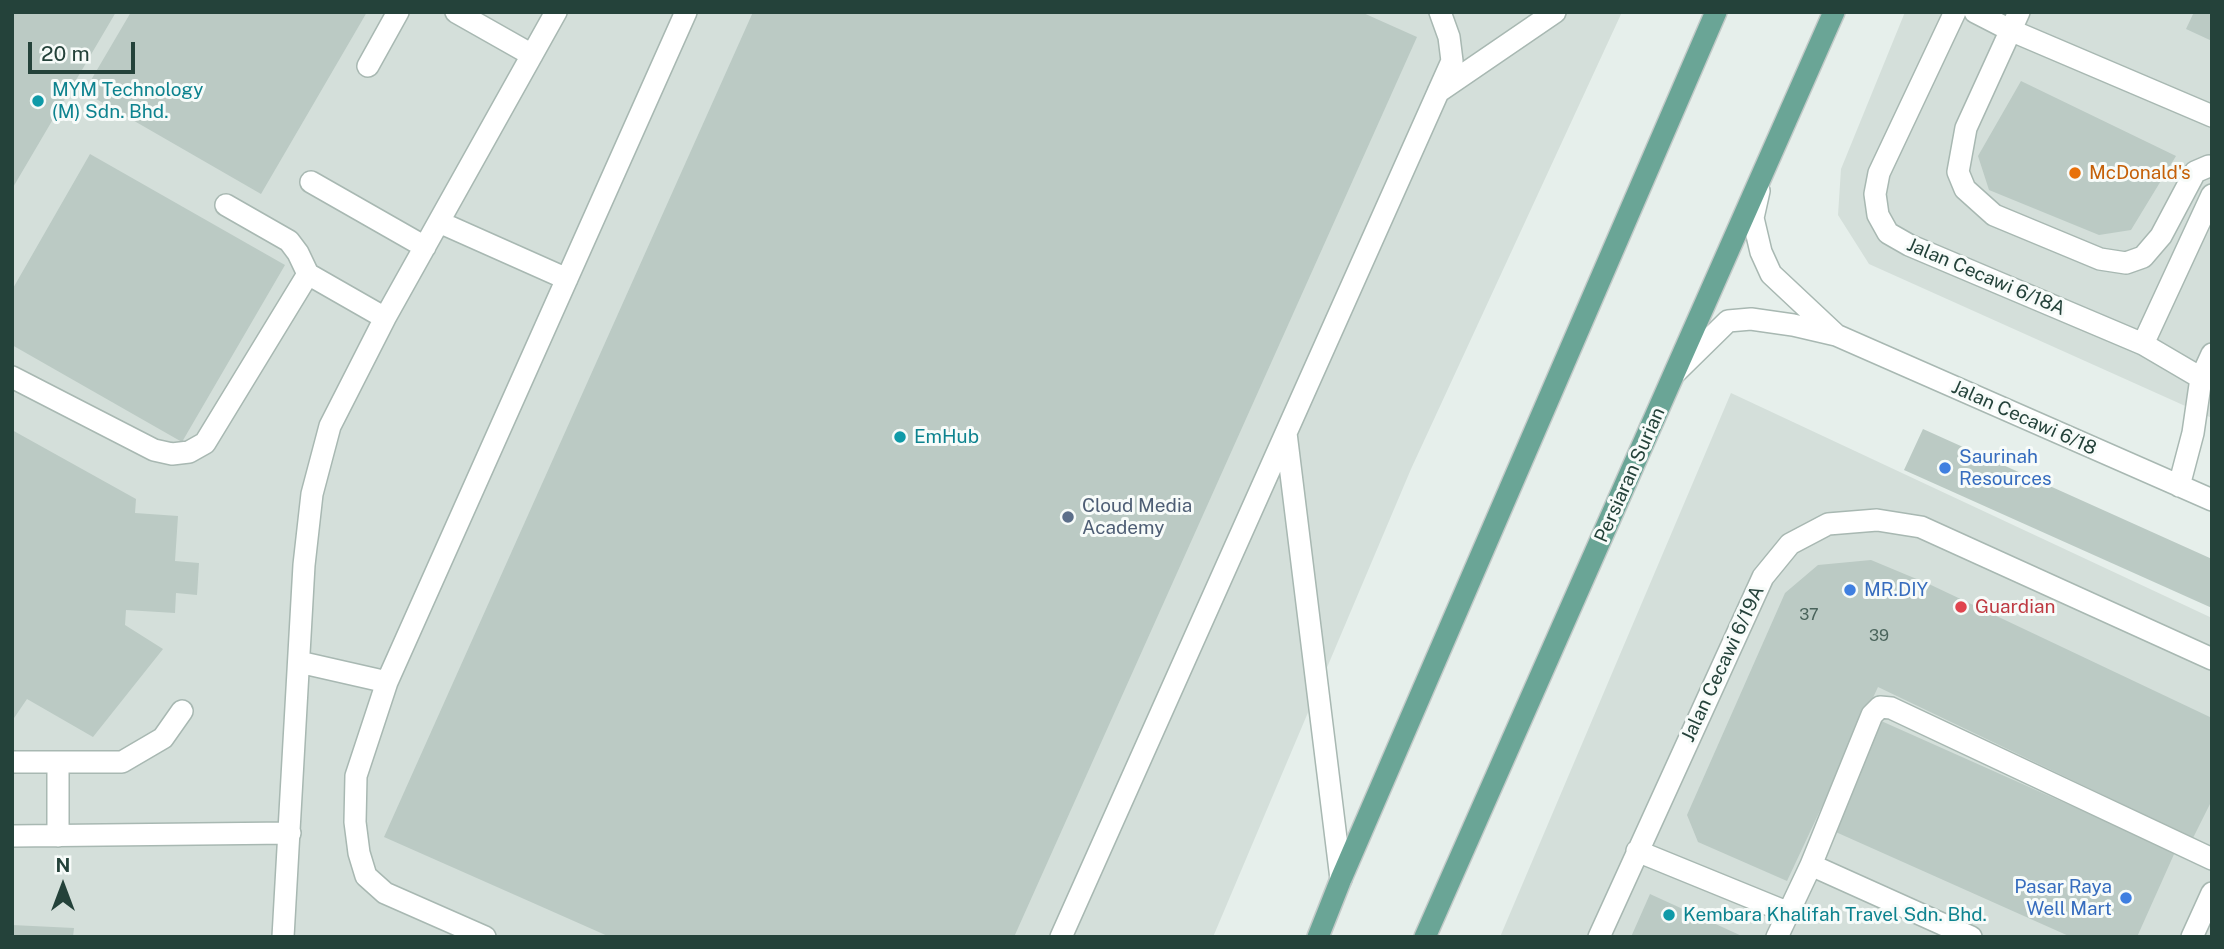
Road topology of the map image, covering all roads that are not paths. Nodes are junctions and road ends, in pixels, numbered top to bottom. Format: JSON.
{"nodes":[{"id":1,"x":398,"y":12,"type":"edge"},
{"id":2,"x":456,"y":12,"type":"edge"},
{"id":3,"x":556,"y":12,"type":"edge"},
{"id":4,"x":686,"y":12,"type":"edge"},
{"id":5,"x":1440,"y":12,"type":"edge"},
{"id":6,"x":1555,"y":12,"type":"edge"},
{"id":7,"x":1717,"y":12,"type":"edge"},
{"id":8,"x":1834,"y":12,"type":"edge"},
{"id":9,"x":1955,"y":12,"type":"edge"},
{"id":10,"x":1975,"y":12,"type":"edge"},
{"id":11,"x":2014,"y":21,"type":"edge"},
{"id":12,"x":532,"y":55,"type":"junction"},
{"id":13,"x":368,"y":66,"type":"dead end"},
{"id":14,"x":1438,"y":92,"type":"junction"},
{"id":15,"x":2212,"y":116,"type":"edge"},
{"id":16,"x":1764,"y":169,"type":"junction"},
{"id":17,"x":2211,"y":170,"type":"edge"},
{"id":18,"x":311,"y":182,"type":"dead end"},
{"id":19,"x":2212,"y":195,"type":"edge"},
{"id":20,"x":226,"y":205,"type":"dead end"},
{"id":21,"x":439,"y":222,"type":"junction"},
{"id":22,"x":425,"y":247,"type":"junction"},
{"id":23,"x":308,"y":274,"type":"junction"},
{"id":24,"x":567,"y":279,"type":"junction"},
{"id":25,"x":386,"y":318,"type":"junction"},
{"id":26,"x":1836,"y":335,"type":"junction"},
{"id":27,"x":2143,"y":344,"type":"junction"},
{"id":28,"x":2212,"y":354,"type":"edge"},
{"id":29,"x":1676,"y":372,"type":"junction"},
{"id":30,"x":12,"y":377,"type":"edge"},
{"id":31,"x":2200,"y":378,"type":"junction"},
{"id":32,"x":1286,"y":433,"type":"junction"},
{"id":33,"x":2179,"y":486,"type":"junction"},
{"id":34,"x":2212,"y":500,"type":"edge"},
{"id":35,"x":2212,"y":659,"type":"edge"},
{"id":36,"x":299,"y":662,"type":"junction"},
{"id":37,"x":387,"y":682,"type":"junction"},
{"id":38,"x":182,"y":711,"type":"dead end"},
{"id":39,"x":12,"y":761,"type":"edge"},
{"id":40,"x":58,"y":762,"type":"junction"},
{"id":41,"x":290,"y":833,"type":"junction"},
{"id":42,"x":12,"y":836,"type":"edge"},
{"id":43,"x":58,"y":836,"type":"junction"},
{"id":44,"x":1637,"y":851,"type":"junction"},
{"id":45,"x":2212,"y":859,"type":"edge"},
{"id":46,"x":1811,"y":865,"type":"junction"},
{"id":47,"x":1340,"y":880,"type":"junction"},
{"id":48,"x":2212,"y":893,"type":"edge"},
{"id":49,"x":1789,"y":913,"type":"junction"},
{"id":50,"x":2207,"y":914,"type":"edge"},
{"id":51,"x":283,"y":937,"type":"edge"},
{"id":52,"x":485,"y":937,"type":"edge"},
{"id":53,"x":1061,"y":937,"type":"edge"},
{"id":54,"x":1318,"y":937,"type":"edge"},
{"id":55,"x":1425,"y":937,"type":"edge"},
{"id":56,"x":1599,"y":937,"type":"edge"},
{"id":57,"x":1777,"y":937,"type":"edge"},
{"id":58,"x":1971,"y":937,"type":"edge"},
{"id":59,"x":2192,"y":937,"type":"edge"}],
"edges":[{"from":1,"to":13,"type":"street"},
{"from":2,"to":12,"type":"street"},
{"from":3,"to":12,"type":"street"},
{"from":4,"to":24,"type":"street"},
{"from":5,"to":14,"type":"street"},
{"from":6,"to":14,"type":"street"},
{"from":7,"to":47,"type":"main road"},
{"from":8,"to":16,"type":"main road","name":"Persiaran Surian"},
{"from":9,"to":27,"type":"street","name":"Jalan Cecawi 6/18A"},
{"from":10,"to":11,"type":"street"},
{"from":11,"to":15,"type":"street"},
{"from":11,"to":17,"type":"street"},
{"from":12,"to":21,"type":"street"},
{"from":14,"to":32,"type":"street"},
{"from":16,"to":26,"type":"street","name":"Jalan Cecawi 6/18"},
{"from":16,"to":29,"type":"main road","name":"Persiaran Surian"},
{"from":18,"to":22,"type":"street"},
{"from":19,"to":27,"type":"street"},
{"from":20,"to":23,"type":"street"},
{"from":21,"to":22,"type":"street"},
{"from":21,"to":24,"type":"street"},
{"from":22,"to":25,"type":"street"},
{"from":23,"to":25,"type":"street"},
{"from":23,"to":30,"type":"street"},
{"from":24,"to":37,"type":"street"},
{"from":25,"to":36,"type":"street"},
{"from":26,"to":29,"type":"street","name":"Jalan Cecawi 6/18"},
{"from":26,"to":33,"type":"street","name":"Jalan Cecawi 6/18"},
{"from":27,"to":31,"type":"street","name":"Jalan Cecawi 6/18A"},
{"from":28,"to":31,"type":"street"},
{"from":29,"to":55,"type":"main road","name":"Persiaran Surian"},
{"from":31,"to":33,"type":"street"},
{"from":32,"to":47,"type":"street"},
{"from":32,"to":53,"type":"street"},
{"from":33,"to":34,"type":"street","name":"Jalan Cecawi 6/18"},
{"from":35,"to":44,"type":"street","name":"Jalan Cecawi 6/19A"},
{"from":36,"to":37,"type":"street"},
{"from":36,"to":41,"type":"street"},
{"from":37,"to":52,"type":"street"},
{"from":38,"to":40,"type":"street"},
{"from":39,"to":40,"type":"street"},
{"from":40,"to":43,"type":"street"},
{"from":41,"to":43,"type":"street"},
{"from":41,"to":51,"type":"street"},
{"from":42,"to":43,"type":"street"},
{"from":44,"to":49,"type":"street"},
{"from":44,"to":56,"type":"street","name":"Jalan Cecawi 6/19A"},
{"from":45,"to":46,"type":"street"},
{"from":46,"to":49,"type":"street"},
{"from":46,"to":58,"type":"street"},
{"from":47,"to":54,"type":"main road"},
{"from":48,"to":50,"type":"street"},
{"from":49,"to":57,"type":"street"},
{"from":50,"to":59,"type":"street"}]}
